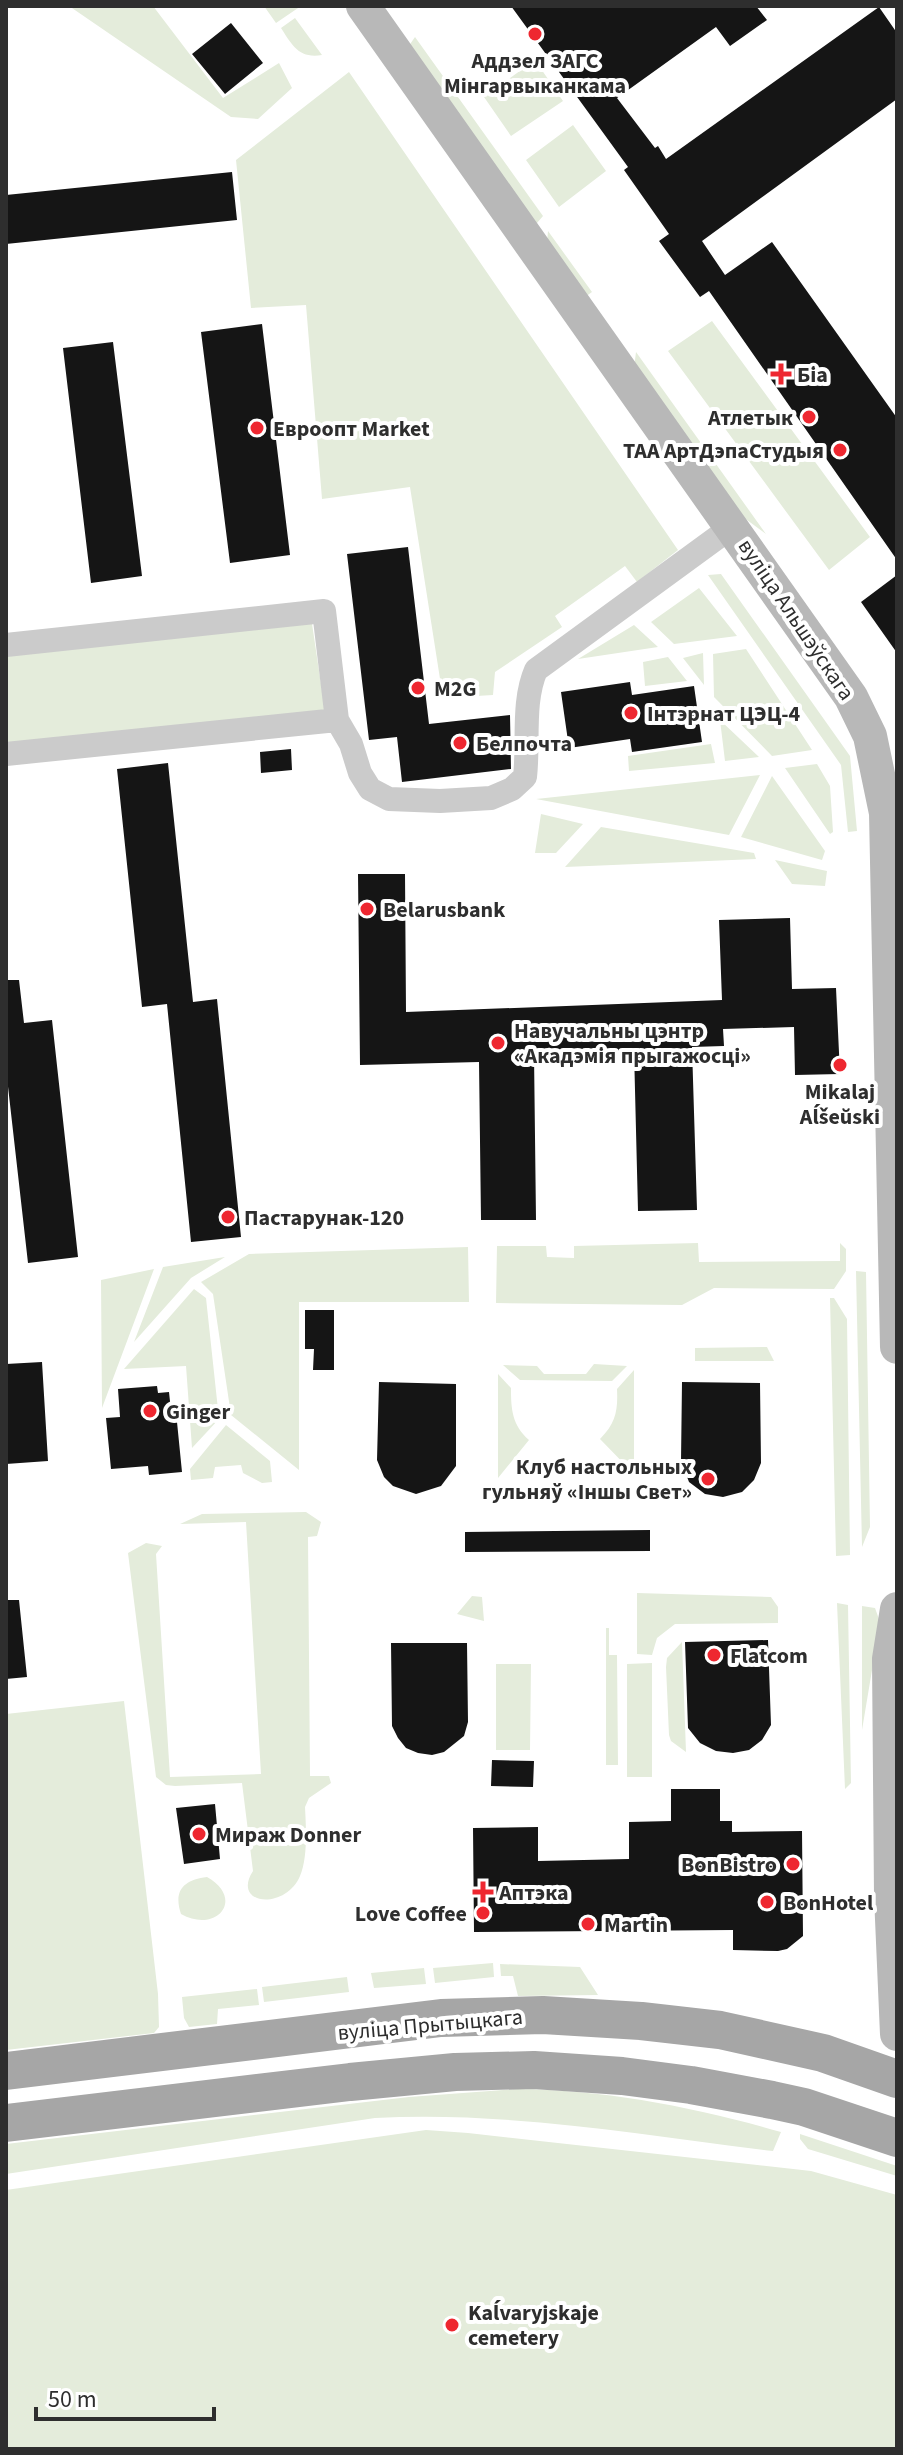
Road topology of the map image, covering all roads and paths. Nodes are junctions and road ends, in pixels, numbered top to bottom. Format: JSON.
{"nodes":[{"id":1,"x":363,"y":6,"type":"edge"},
{"id":2,"x":733,"y":526,"type":"junction"},
{"id":3,"x":6,"y":645,"type":"edge"},
{"id":4,"x":337,"y":720,"type":"junction"},
{"id":5,"x":6,"y":754,"type":"edge"},
{"id":6,"x":897,"y":1347,"type":"edge"},
{"id":7,"x":897,"y":1609,"type":"edge"},
{"id":8,"x":897,"y":2034,"type":"edge"},
{"id":9,"x":6,"y":2071,"type":"edge"},
{"id":10,"x":897,"y":2079,"type":"edge"},
{"id":11,"x":6,"y":2123,"type":"edge"},
{"id":12,"x":897,"y":2138,"type":"edge"}],
"edges":[{"from":1,"to":2,"type":"main road","name":"вуліца Альшэўскага"},
{"from":2,"to":4,"type":"street"},
{"from":2,"to":6,"type":"main road","name":"вуліца Альшэўскага"},
{"from":3,"to":4,"type":"street"},
{"from":4,"to":5,"type":"street"},
{"from":7,"to":8,"type":"main road"},
{"from":9,"to":10,"type":"main road","name":"вуліца Прытыцкага"},
{"from":11,"to":12,"type":"main road"}]}
